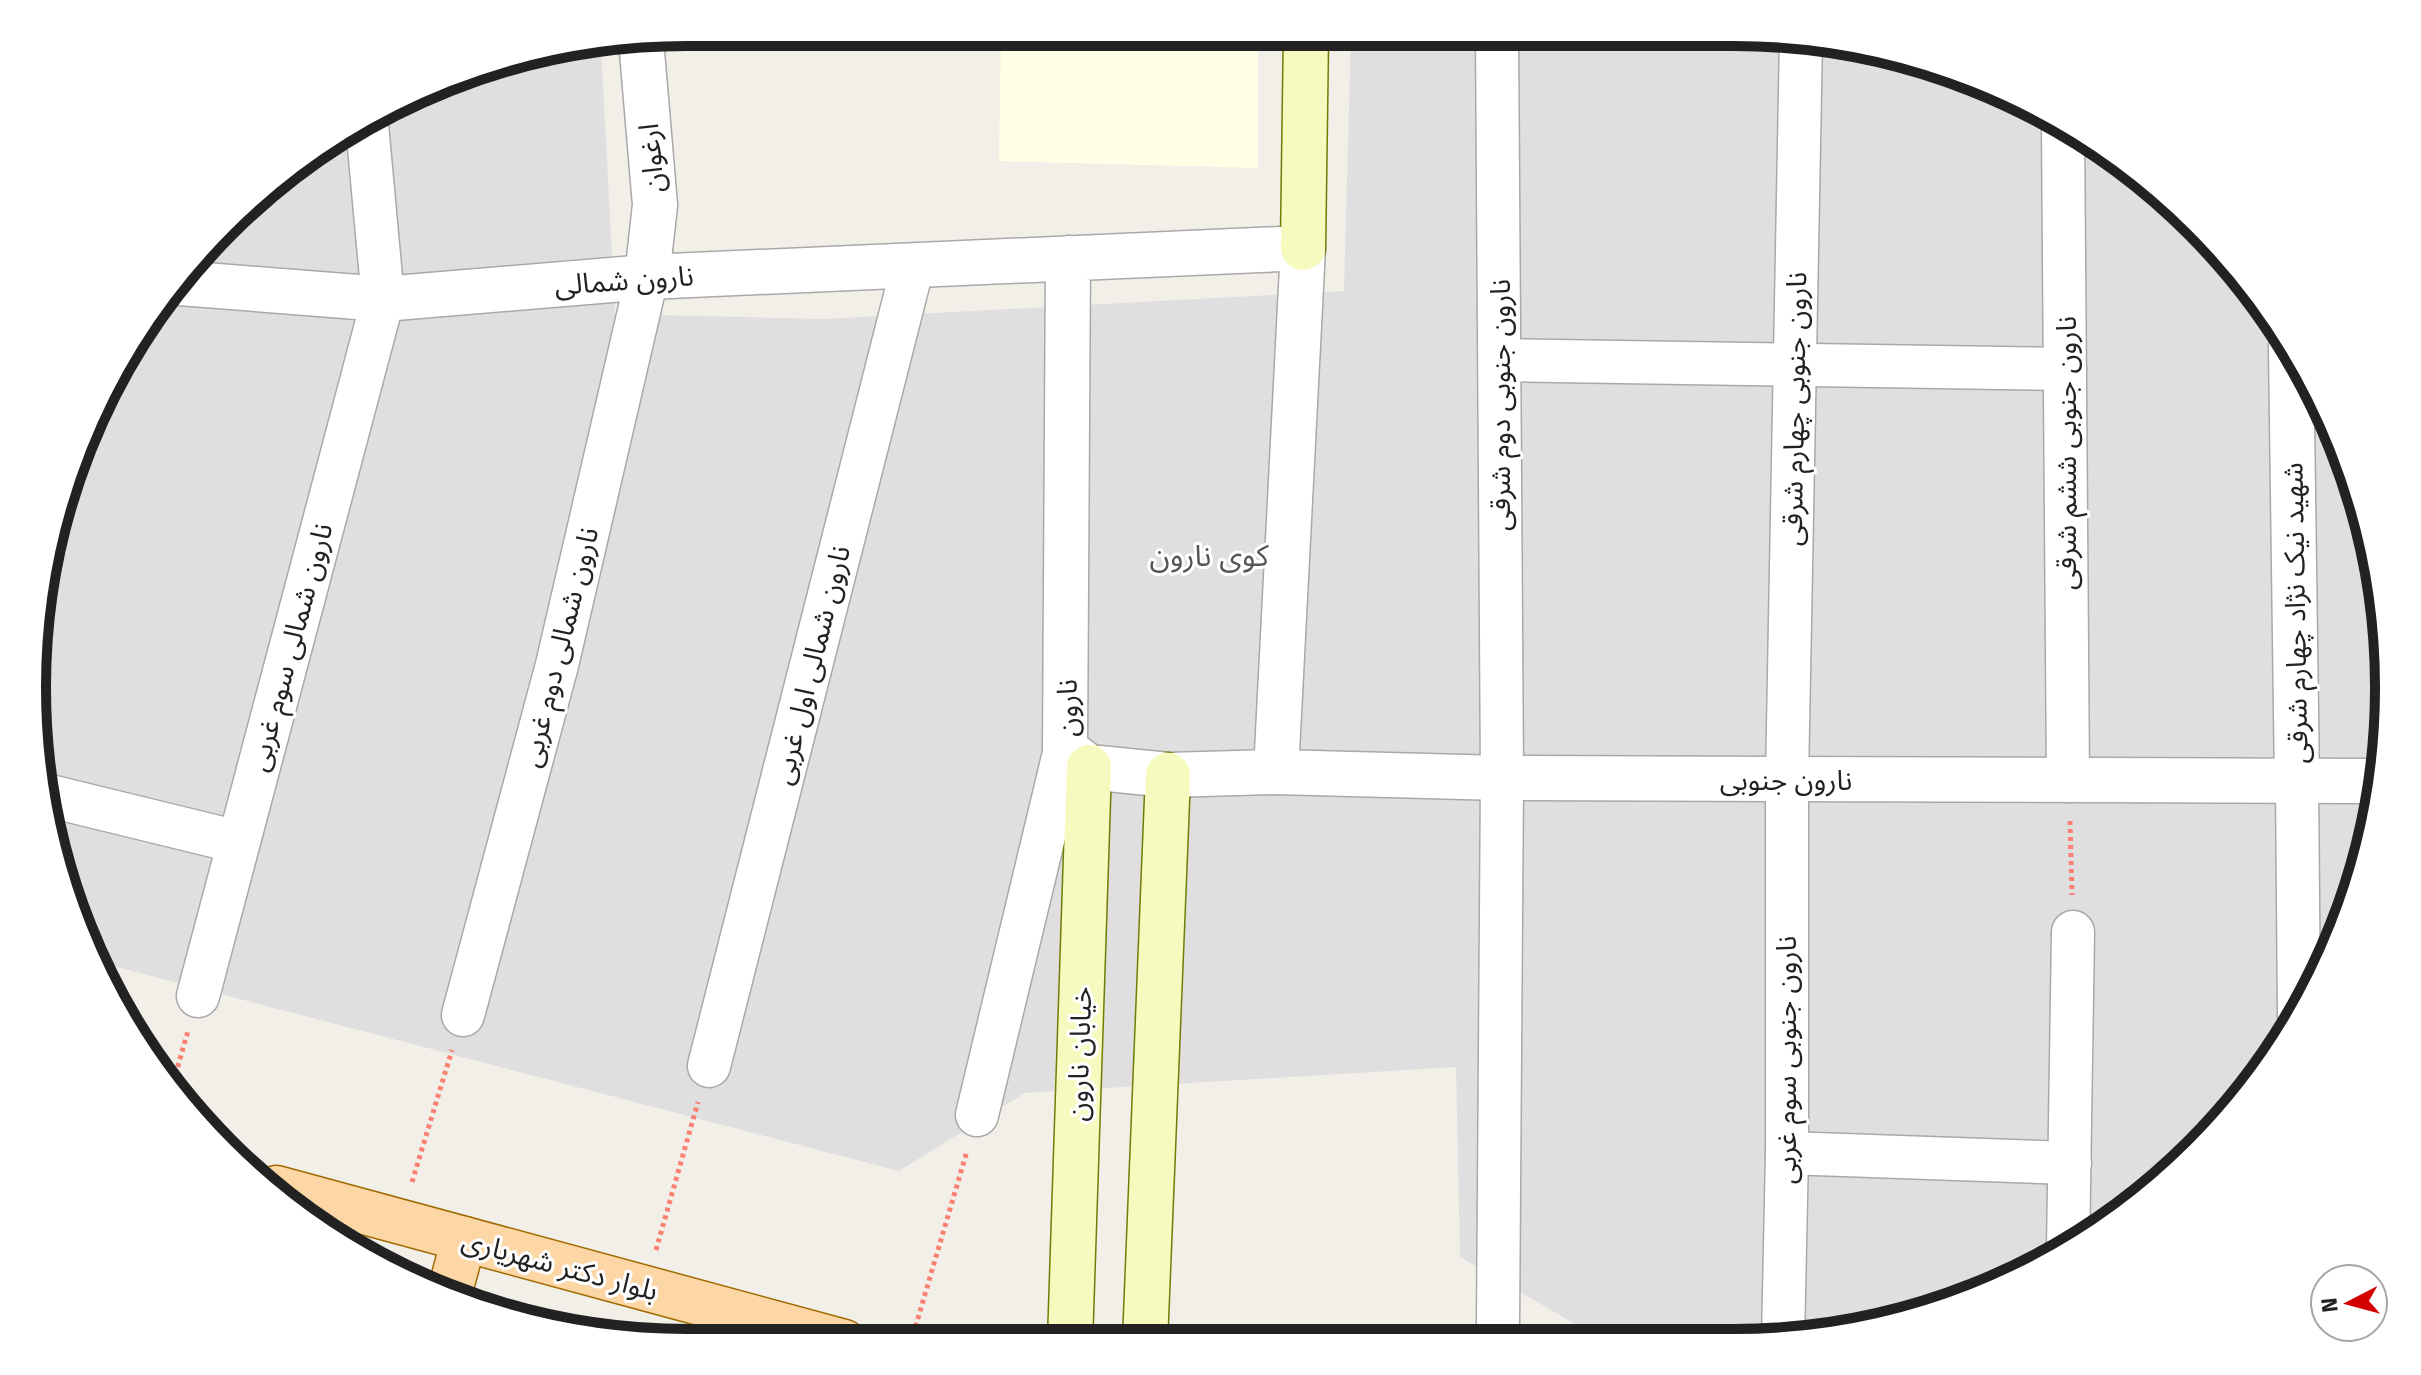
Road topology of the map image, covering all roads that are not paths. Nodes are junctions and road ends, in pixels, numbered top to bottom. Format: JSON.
{"nodes":[{"id":1,"x":1306,"y":46,"type":"edge"},
{"id":2,"x":1497,"y":46,"type":"edge"},
{"id":3,"x":642,"y":47,"type":"edge"},
{"id":4,"x":1801,"y":49,"type":"edge"},
{"id":5,"x":368,"y":132,"type":"edge"},
{"id":6,"x":2063,"y":138,"type":"edge"},
{"id":7,"x":1303,"y":248,"type":"junction"},
{"id":8,"x":1068,"y":258,"type":"junction"},
{"id":9,"x":913,"y":265,"type":"junction"},
{"id":10,"x":647,"y":277,"type":"junction"},
{"id":11,"x":190,"y":284,"type":"edge"},
{"id":12,"x":383,"y":299,"type":"junction"},
{"id":13,"x":1500,"y":360,"type":"junction"},
{"id":14,"x":1795,"y":367,"type":"junction"},
{"id":15,"x":2065,"y":369,"type":"junction"},
{"id":16,"x":2291,"y":371,"type":"edge"},
{"id":17,"x":1077,"y":758,"type":"junction"},
{"id":18,"x":1276,"y":772,"type":"junction"},
{"id":19,"x":1168,"y":775,"type":"junction"},
{"id":20,"x":1502,"y":778,"type":"junction"},
{"id":21,"x":1787,"y":780,"type":"junction"},
{"id":22,"x":2068,"y":781,"type":"junction"},
{"id":23,"x":2368,"y":781,"type":"edge"},
{"id":24,"x":2297,"y":783,"type":"junction"},
{"id":25,"x":55,"y":797,"type":"edge"},
{"id":26,"x":238,"y":842,"type":"junction"},
{"id":27,"x":2073,"y":932,"type":"road end"},
{"id":28,"x":2299,"y":990,"type":"edge"},
{"id":29,"x":198,"y":996,"type":"road end"},
{"id":30,"x":463,"y":1015,"type":"road end"},
{"id":31,"x":709,"y":1066,"type":"road end"},
{"id":32,"x":977,"y":1115,"type":"road end"},
{"id":33,"x":1787,"y":1153,"type":"junction"},
{"id":34,"x":2070,"y":1163,"type":"junction"},
{"id":35,"x":293,"y":1193,"type":"edge"},
{"id":36,"x":2068,"y":1234,"type":"edge"},
{"id":37,"x":464,"y":1239,"type":"junction"},
{"id":38,"x":452,"y":1284,"type":"edge"},
{"id":39,"x":1498,"y":1325,"type":"dead end"},
{"id":40,"x":1783,"y":1327,"type":"edge"},
{"id":41,"x":796,"y":1329,"type":"edge"},
{"id":42,"x":1070,"y":1329,"type":"edge"},
{"id":43,"x":1146,"y":1329,"type":"edge"}],
"edges":[{"from":1,"to":7,"type":"main road"},
{"from":2,"to":13,"type":"street","name":"نارون جنوبی دوم شرقی"},
{"from":3,"to":10,"type":"street","name":"ارغوان"},
{"from":4,"to":14,"type":"street","name":"نارون جنوبی چهارم شرقی"},
{"from":5,"to":12,"type":"street"},
{"from":6,"to":15,"type":"street","name":"نارون جنوبی ششم شرقی"},
{"from":7,"to":8,"type":"street"},
{"from":7,"to":18,"type":"street"},
{"from":8,"to":9,"type":"street","name":"نارون شمالی"},
{"from":8,"to":17,"type":"street","name":"نارون"},
{"from":9,"to":10,"type":"street","name":"نارون شمالی"},
{"from":9,"to":31,"type":"street","name":"نارون شمالی اول غربی"},
{"from":10,"to":12,"type":"street","name":"نارون شمالی"},
{"from":10,"to":30,"type":"street","name":"نارون شمالی دوم غربی"},
{"from":11,"to":12,"type":"street","name":"نارون شمالی"},
{"from":12,"to":26,"type":"street","name":"نارون شمالی سوم غربی"},
{"from":13,"to":14,"type":"street"},
{"from":13,"to":20,"type":"street","name":"نارون جنوبی دوم شرقی"},
{"from":14,"to":15,"type":"street"},
{"from":14,"to":21,"type":"street","name":"نارون جنوبی چهارم شرقی"},
{"from":15,"to":22,"type":"street","name":"نارون جنوبی ششم شرقی"},
{"from":16,"to":24,"type":"street","name":"شهید نیک نژاد چهارم شرقی"},
{"from":17,"to":19,"type":"street","name":"نارون"},
{"from":17,"to":32,"type":"street"},
{"from":17,"to":42,"type":"main road","name":"خیابان نارون"},
{"from":18,"to":19,"type":"street","name":"نارون"},
{"from":18,"to":20,"type":"street","name":"نارون جنوبی"},
{"from":19,"to":43,"type":"main road"},
{"from":20,"to":21,"type":"street","name":"نارون جنوبی"},
{"from":20,"to":39,"type":"street","name":"نارون جنوبی دوم شرقی"},
{"from":21,"to":22,"type":"street","name":"نارون جنوبی"},
{"from":21,"to":33,"type":"street","name":"نارون جنوبی سوم غربی"},
{"from":22,"to":24,"type":"street","name":"نارون جنوبی"},
{"from":23,"to":24,"type":"street","name":"نارون جنوبی"},
{"from":24,"to":28,"type":"street"},
{"from":25,"to":26,"type":"street"},
{"from":26,"to":29,"type":"street","name":"نارون شمالی سوم غربی"},
{"from":27,"to":34,"type":"street"},
{"from":33,"to":34,"type":"street"},
{"from":33,"to":40,"type":"street","name":"نارون جنوبی سوم غربی"},
{"from":34,"to":36,"type":"street"},
{"from":35,"to":37,"type":"main road","name":"بلوار دکتر شهریاری"},
{"from":37,"to":38,"type":"main road"},
{"from":37,"to":41,"type":"main road","name":"بلوار دکتر شهریاری"}]}
